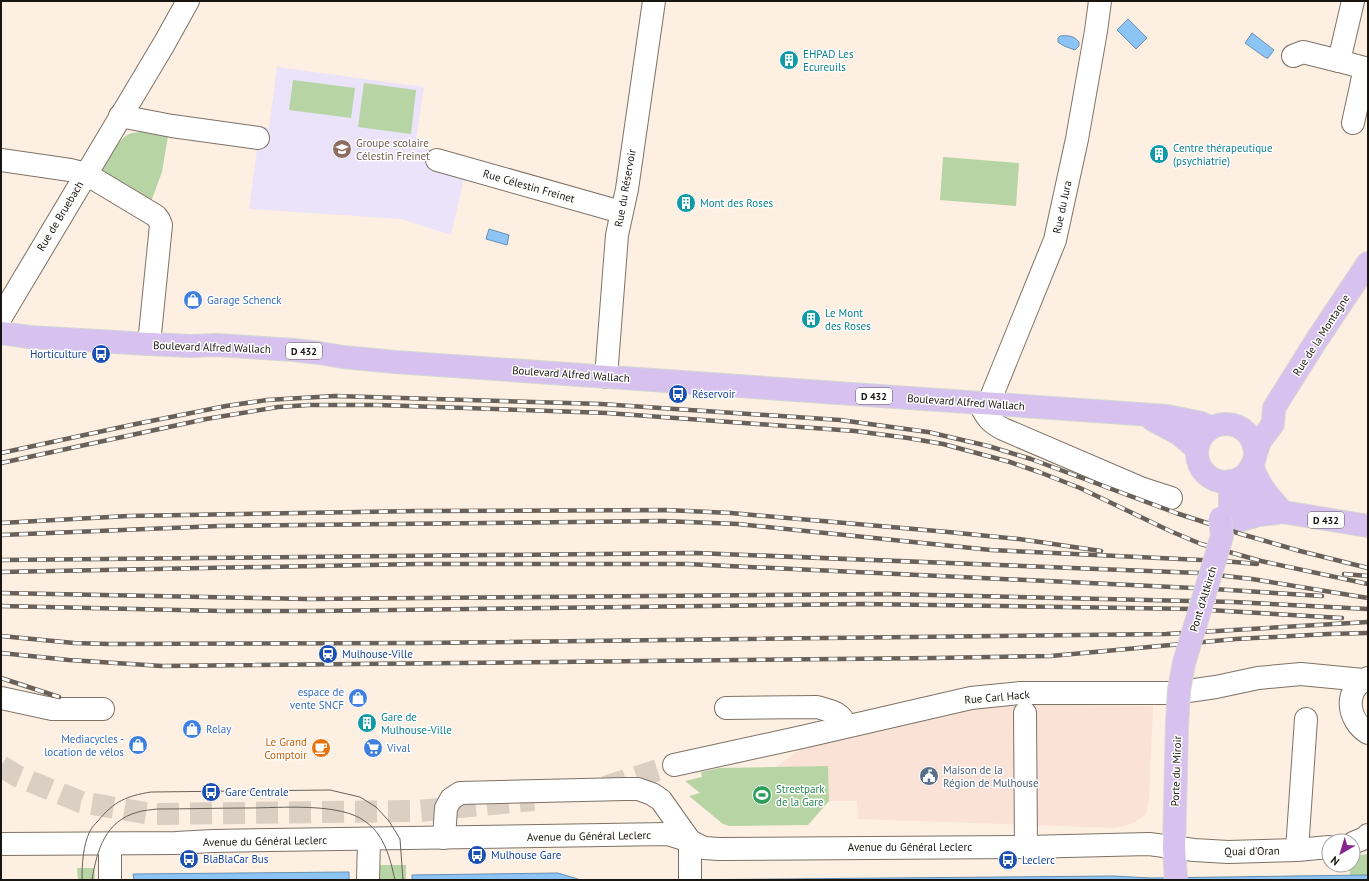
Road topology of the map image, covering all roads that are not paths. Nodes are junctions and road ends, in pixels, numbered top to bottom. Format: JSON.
{"nodes":[{"id":1,"x":188,"y":1,"type":"edge"},
{"id":2,"x":654,"y":1,"type":"edge"},
{"id":3,"x":1100,"y":1,"type":"edge"},
{"id":4,"x":1353,"y":1,"type":"edge"},
{"id":5,"x":1293,"y":56,"type":"dead end"},
{"id":6,"x":1339,"y":61,"type":"junction"},
{"id":7,"x":120,"y":116,"type":"junction"},
{"id":8,"x":1353,"y":123,"type":"dead end"},
{"id":9,"x":258,"y":138,"type":"dead end"},
{"id":10,"x":1,"y":160,"type":"edge"},
{"id":11,"x":437,"y":160,"type":"dead end"},
{"id":12,"x":86,"y":174,"type":"junction"},
{"id":13,"x":621,"y":212,"type":"junction"},
{"id":14,"x":1368,"y":263,"type":"edge"},
{"id":15,"x":1,"y":317,"type":"edge"},
{"id":16,"x":1,"y":333,"type":"edge"},
{"id":17,"x":149,"y":344,"type":"junction"},
{"id":18,"x":606,"y":376,"type":"junction"},
{"id":19,"x":985,"y":403,"type":"junction"},
{"id":20,"x":1274,"y":408,"type":"junction"},
{"id":21,"x":1141,"y":415,"type":"junction"},
{"id":22,"x":1238,"y":426,"type":"junction"},
{"id":23,"x":1211,"y":428,"type":"junction"},
{"id":24,"x":1197,"y":449,"type":"junction"},
{"id":25,"x":1244,"y":471,"type":"junction"},
{"id":26,"x":1206,"y":474,"type":"junction"},
{"id":27,"x":1171,"y":498,"type":"dead end"},
{"id":28,"x":1283,"y":513,"type":"junction"},
{"id":29,"x":1225,"y":525,"type":"junction"},
{"id":30,"x":1368,"y":526,"type":"edge"},
{"id":31,"x":1184,"y":663,"type":"joint"},
{"id":32,"x":1326,"y":677,"type":"junction"},
{"id":33,"x":1366,"y":679,"type":"edge"},
{"id":34,"x":1,"y":698,"type":"edge"},
{"id":35,"x":1351,"y":700,"type":"junction"},
{"id":36,"x":726,"y":708,"type":"dead end"},
{"id":37,"x":103,"y":709,"type":"dead end"},
{"id":38,"x":1025,"y":713,"type":"dead end"},
{"id":39,"x":1306,"y":719,"type":"dead end"},
{"id":40,"x":846,"y":726,"type":"junction"},
{"id":41,"x":1368,"y":733,"type":"edge"},
{"id":42,"x":674,"y":766,"type":"tunnel mouth"},
{"id":43,"x":444,"y":838,"type":"junction"},
{"id":44,"x":368,"y":839,"type":"junction"},
{"id":45,"x":690,"y":841,"type":"junction"},
{"id":46,"x":1,"y":844,"type":"edge"},
{"id":47,"x":110,"y":844,"type":"junction"},
{"id":48,"x":1026,"y":847,"type":"junction"},
{"id":49,"x":1321,"y":848,"type":"edge"},
{"id":50,"x":1298,"y":850,"type":"junction"},
{"id":51,"x":1175,"y":863,"type":"edge"},
{"id":52,"x":690,"y":873,"type":"edge"},
{"id":53,"x":110,"y":880,"type":"edge"},
{"id":54,"x":368,"y":880,"type":"edge"}],
"edges":[{"from":1,"to":7,"type":"street","name":"Rue de Bruebach"},
{"from":2,"to":13,"type":"street","name":"Rue du Réservoir"},
{"from":3,"to":19,"type":"street","name":"Rue du Jura"},
{"from":4,"to":6,"type":"street"},
{"from":5,"to":6,"type":"street"},
{"from":6,"to":8,"type":"street"},
{"from":7,"to":9,"type":"street"},
{"from":7,"to":12,"type":"street","name":"Rue de Bruebach"},
{"from":10,"to":12,"type":"street"},
{"from":11,"to":13,"type":"street","name":"Rue Célestin Freinet"},
{"from":12,"to":15,"type":"street","name":"Rue de Bruebach"},
{"from":12,"to":17,"type":"street"},
{"from":13,"to":18,"type":"street","name":"Rue du Réservoir"},
{"from":14,"to":20,"type":"main road","name":"Rue de la Montagne"},
{"from":16,"to":17,"type":"main road","name":"Boulevard Alfred Wallach","number":"D 432"},
{"from":17,"to":18,"type":"main road","name":"Boulevard Alfred Wallach","number":"D 432"},
{"from":18,"to":19,"type":"main road","name":"Boulevard Alfred Wallach","number":"D 432"},
{"from":19,"to":21,"type":"main road","name":"Boulevard Alfred Wallach","number":"D 432"},
{"from":19,"to":27,"type":"street"},
{"from":20,"to":22,"type":"main road","name":"Rue de la Montagne"},
{"from":20,"to":25,"type":"main road","name":"Rue de la Montagne"},
{"from":21,"to":23,"type":"main road","name":"Boulevard Alfred Wallach","number":"D 432"},
{"from":21,"to":24,"type":"main road","name":"Boulevard Alfred Wallach","number":"D 432"},
{"from":22,"to":23,"type":"main road"},
{"from":22,"to":25,"type":"main road"},
{"from":23,"to":24,"type":"main road"},
{"from":24,"to":26,"type":"main road"},
{"from":25,"to":26,"type":"main road"},
{"from":25,"to":28,"type":"main road","number":"D 432"},
{"from":25,"to":29,"type":"main road"},
{"from":26,"to":29,"type":"main road"},
{"from":28,"to":29,"type":"main road"},
{"from":28,"to":30,"type":"main road","number":"D 432"},
{"from":29,"to":31,"type":"main road","name":"Pont d'Altkirch","bridge":true},
{"from":31,"to":51,"type":"main road","name":"Porte du Miroir","bridge":true},
{"from":32,"to":33,"type":"street","name":"Rue Carl Hack"},
{"from":32,"to":35,"type":"street"},
{"from":32,"to":40,"type":"street","name":"Rue Carl Hack"},
{"from":33,"to":35,"type":"street"},
{"from":34,"to":37,"type":"street"},
{"from":35,"to":41,"type":"street"},
{"from":36,"to":40,"type":"street"},
{"from":38,"to":48,"type":"street"},
{"from":39,"to":50,"type":"street"},
{"from":40,"to":42,"type":"street","name":"Rue Carl Hack"},
{"from":43,"to":44,"type":"street","name":"Avenue du Général Leclerc"},
{"from":43,"to":45,"type":"street","name":"Avenue du Général Leclerc"},
{"from":43,"to":45,"type":"street"},
{"from":44,"to":47,"type":"street","name":"Avenue du Général Leclerc"},
{"from":44,"to":54,"type":"street"},
{"from":45,"to":48,"type":"street","name":"Avenue du Général Leclerc"},
{"from":45,"to":52,"type":"street"},
{"from":46,"to":47,"type":"street","name":"Avenue du Général Leclerc"},
{"from":47,"to":53,"type":"street"},
{"from":48,"to":51,"type":"street","name":"Avenue du Général Leclerc"},
{"from":49,"to":50,"type":"street","name":"Quai d'Oran"},
{"from":50,"to":51,"type":"street","name":"Quai d'Oran"}]}
